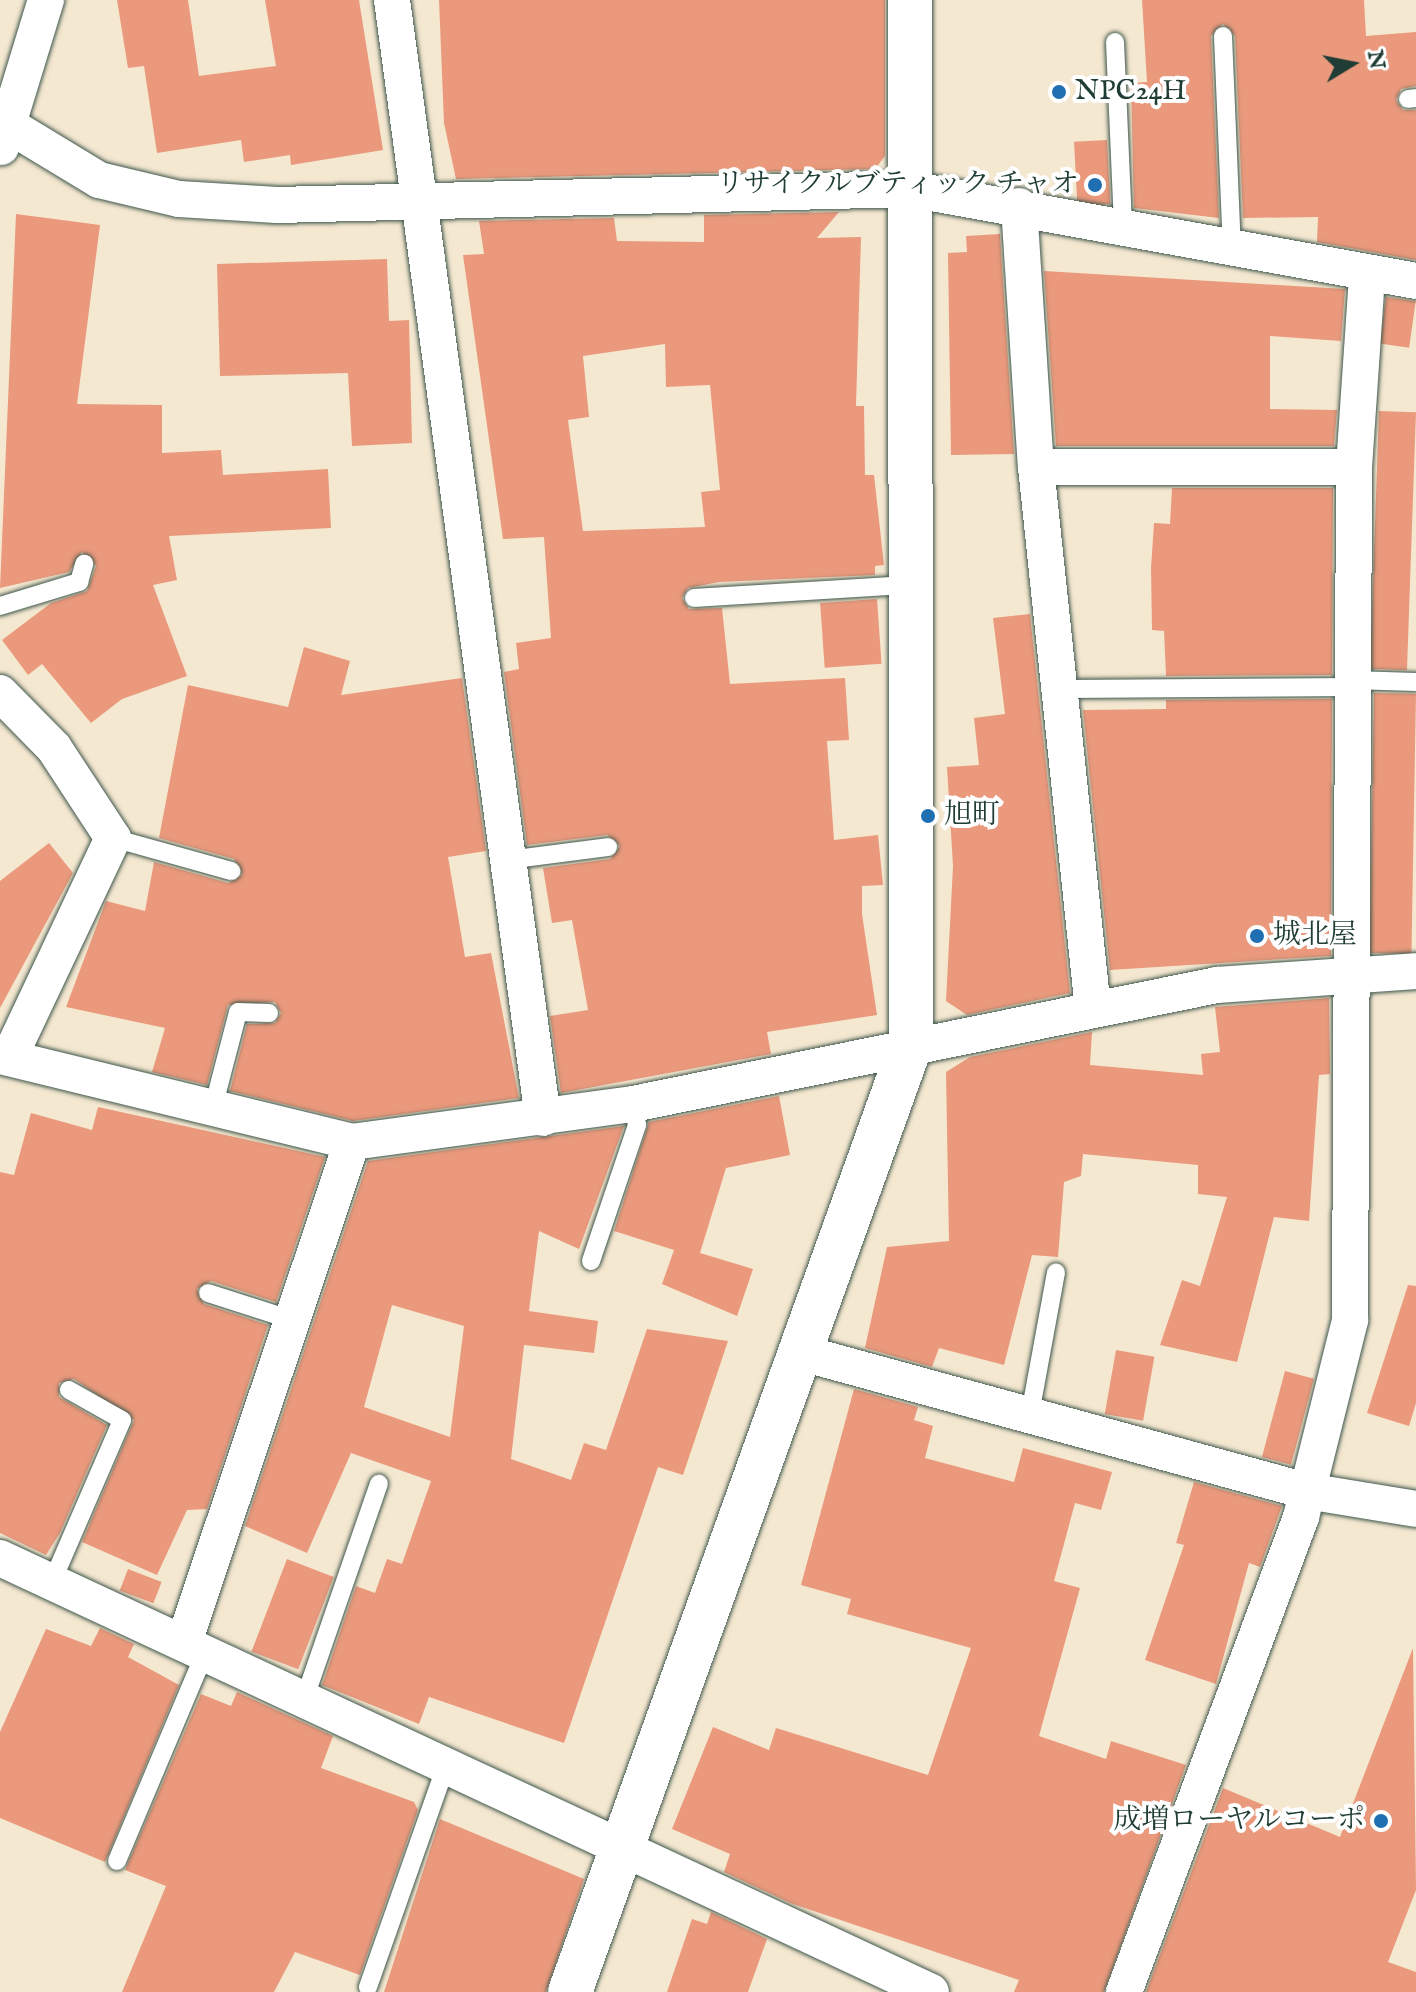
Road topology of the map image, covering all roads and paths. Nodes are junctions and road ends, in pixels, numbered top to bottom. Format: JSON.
{"nodes":[{"id":1,"x":46,"y":0,"type":"edge"},
{"id":2,"x":392,"y":0,"type":"edge"},
{"id":3,"x":910,"y":0,"type":"edge"},
{"id":4,"x":1223,"y":36,"type":"dead end"},
{"id":5,"x":1115,"y":42,"type":"dead end"},
{"id":6,"x":3,"y":132,"type":"edge"},
{"id":7,"x":910,"y":189,"type":"junction"},
{"id":8,"x":420,"y":201,"type":"junction"},
{"id":9,"x":1019,"y":206,"type":"junction"},
{"id":10,"x":1123,"y":226,"type":"junction"},
{"id":11,"x":1232,"y":248,"type":"junction"},
{"id":12,"x":1367,"y":274,"type":"junction"},
{"id":13,"x":1416,"y":281,"type":"edge"},
{"id":14,"x":1036,"y":467,"type":"junction"},
{"id":15,"x":1354,"y":467,"type":"junction"},
{"id":16,"x":84,"y":564,"type":"dead end"},
{"id":17,"x":908,"y":585,"type":"junction"},
{"id":18,"x":694,"y":598,"type":"dead end"},
{"id":19,"x":0,"y":606,"type":"edge"},
{"id":20,"x":1416,"y":682,"type":"edge"},
{"id":21,"x":1352,"y":684,"type":"junction"},
{"id":22,"x":1064,"y":689,"type":"junction"},
{"id":23,"x":7,"y":709,"type":"edge"},
{"id":24,"x":113,"y":838,"type":"junction"},
{"id":25,"x":608,"y":847,"type":"dead end"},
{"id":26,"x":508,"y":860,"type":"junction"},
{"id":27,"x":231,"y":871,"type":"dead end"},
{"id":28,"x":1416,"y":971,"type":"edge"},
{"id":29,"x":1350,"y":977,"type":"junction"},
{"id":30,"x":1093,"y":1009,"type":"junction"},
{"id":31,"x":269,"y":1013,"type":"dead end"},
{"id":32,"x":911,"y":1044,"type":"junction"},
{"id":33,"x":5,"y":1057,"type":"edge"},
{"id":34,"x":633,"y":1104,"type":"junction"},
{"id":35,"x":213,"y":1108,"type":"junction"},
{"id":36,"x":543,"y":1118,"type":"junction"},
{"id":37,"x":352,"y":1142,"type":"junction"},
{"id":38,"x":591,"y":1261,"type":"dead end"},
{"id":39,"x":1056,"y":1272,"type":"dead end"},
{"id":40,"x":208,"y":1293,"type":"dead end"},
{"id":41,"x":292,"y":1320,"type":"junction"},
{"id":42,"x":802,"y":1353,"type":"junction"},
{"id":43,"x":69,"y":1390,"type":"dead end"},
{"id":44,"x":1030,"y":1414,"type":"junction"},
{"id":45,"x":379,"y":1484,"type":"dead end"},
{"id":46,"x":1306,"y":1491,"type":"junction"},
{"id":47,"x":1416,"y":1509,"type":"edge"},
{"id":48,"x":0,"y":1558,"type":"edge"},
{"id":49,"x":52,"y":1582,"type":"junction"},
{"id":50,"x":195,"y":1648,"type":"junction"},
{"id":51,"x":304,"y":1700,"type":"junction"},
{"id":52,"x":446,"y":1766,"type":"junction"},
{"id":53,"x":620,"y":1849,"type":"junction"},
{"id":54,"x":117,"y":1861,"type":"dead end"},
{"id":55,"x":368,"y":1987,"type":"dead end"},
{"id":56,"x":570,"y":1992,"type":"edge"},
{"id":57,"x":931,"y":1992,"type":"edge"},
{"id":58,"x":1124,"y":1992,"type":"edge"}],
"edges":[{"from":1,"to":6,"type":"street"},
{"from":2,"to":8,"type":"street"},
{"from":3,"to":7,"type":"street"},
{"from":4,"to":11,"type":"lane"},
{"from":5,"to":10,"type":"lane"},
{"from":6,"to":8,"type":"street"},
{"from":7,"to":8,"type":"street"},
{"from":7,"to":9,"type":"street"},
{"from":7,"to":17,"type":"street"},
{"from":8,"to":26,"type":"street"},
{"from":9,"to":10,"type":"street"},
{"from":9,"to":14,"type":"street"},
{"from":10,"to":11,"type":"street"},
{"from":11,"to":12,"type":"street"},
{"from":12,"to":13,"type":"street"},
{"from":12,"to":15,"type":"street"},
{"from":14,"to":15,"type":"street"},
{"from":14,"to":22,"type":"street"},
{"from":15,"to":21,"type":"street"},
{"from":16,"to":19,"type":"lane"},
{"from":17,"to":18,"type":"lane"},
{"from":17,"to":32,"type":"street"},
{"from":20,"to":21,"type":"lane"},
{"from":21,"to":22,"type":"lane"},
{"from":21,"to":29,"type":"street"},
{"from":22,"to":30,"type":"street"},
{"from":23,"to":24,"type":"street"},
{"from":24,"to":27,"type":"lane"},
{"from":24,"to":33,"type":"street"},
{"from":25,"to":26,"type":"lane"},
{"from":26,"to":36,"type":"street"},
{"from":28,"to":29,"type":"street"},
{"from":29,"to":30,"type":"street"},
{"from":29,"to":46,"type":"street"},
{"from":30,"to":32,"type":"street"},
{"from":31,"to":35,"type":"lane"},
{"from":32,"to":34,"type":"street"},
{"from":32,"to":42,"type":"street"},
{"from":33,"to":35,"type":"street"},
{"from":34,"to":36,"type":"street"},
{"from":34,"to":38,"type":"lane"},
{"from":35,"to":37,"type":"street"},
{"from":36,"to":37,"type":"street"},
{"from":37,"to":41,"type":"street"},
{"from":39,"to":44,"type":"lane"},
{"from":40,"to":41,"type":"lane"},
{"from":41,"to":50,"type":"street"},
{"from":42,"to":44,"type":"street"},
{"from":42,"to":53,"type":"street"},
{"from":43,"to":49,"type":"lane"},
{"from":44,"to":46,"type":"street"},
{"from":45,"to":51,"type":"lane"},
{"from":46,"to":47,"type":"street"},
{"from":46,"to":58,"type":"street"},
{"from":48,"to":49,"type":"street"},
{"from":49,"to":50,"type":"street"},
{"from":50,"to":51,"type":"street"},
{"from":50,"to":54,"type":"lane"},
{"from":51,"to":52,"type":"street"},
{"from":52,"to":53,"type":"street"},
{"from":52,"to":55,"type":"lane"},
{"from":53,"to":56,"type":"street"},
{"from":53,"to":57,"type":"street"}]}
